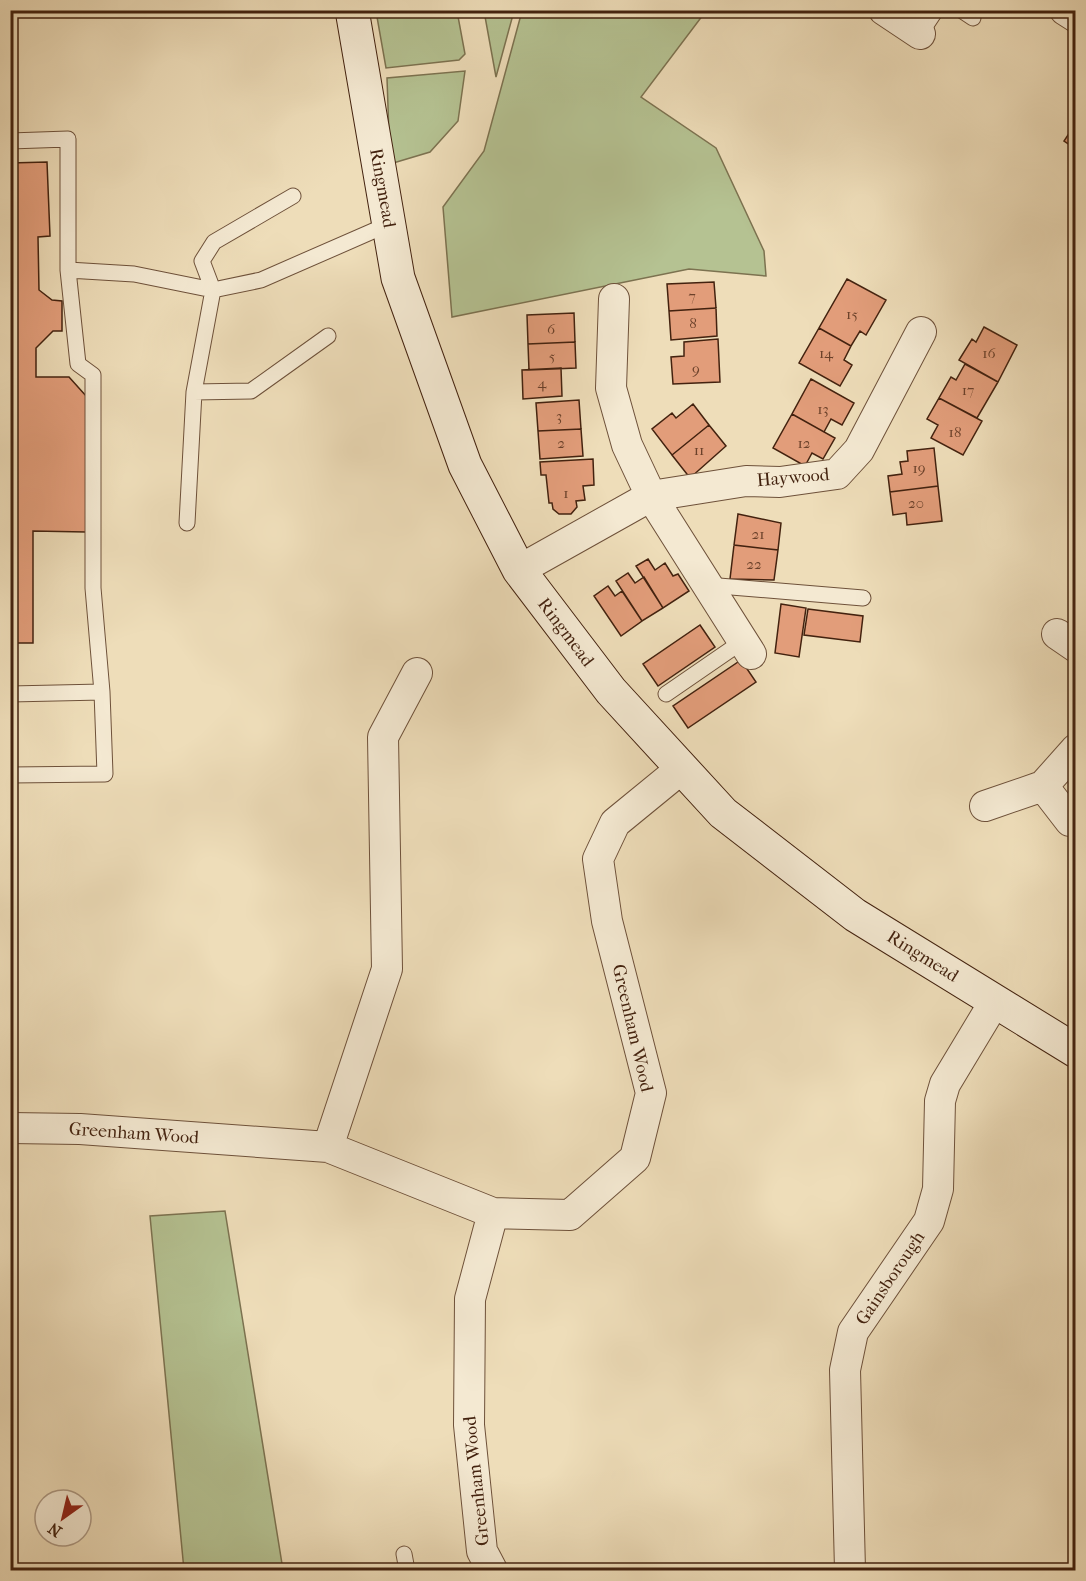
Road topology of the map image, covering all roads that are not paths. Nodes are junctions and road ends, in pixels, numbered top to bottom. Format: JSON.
{"nodes":[{"id":1,"x":352,"y":10,"type":"edge"},
{"id":2,"x":884,"y":10,"type":"edge"},
{"id":3,"x":1065,"y":10,"type":"edge"},
{"id":4,"x":1076,"y":17,"type":"edge"},
{"id":5,"x":928,"y":22,"type":"edge"},
{"id":6,"x":10,"y":141,"type":"edge"},
{"id":7,"x":293,"y":196,"type":"dead end"},
{"id":8,"x":389,"y":224,"type":"junction"},
{"id":9,"x":68,"y":270,"type":"junction"},
{"id":10,"x":213,"y":290,"type":"junction"},
{"id":11,"x":614,"y":299,"type":"dead end"},
{"id":12,"x":921,"y":332,"type":"dead end"},
{"id":13,"x":328,"y":336,"type":"dead end"},
{"id":14,"x":194,"y":392,"type":"junction"},
{"id":15,"x":651,"y":496,"type":"junction"},
{"id":16,"x":187,"y":522,"type":"dead end"},
{"id":17,"x":519,"y":570,"type":"junction"},
{"id":18,"x":707,"y":585,"type":"junction"},
{"id":19,"x":863,"y":598,"type":"dead end"},
{"id":20,"x":747,"y":647,"type":"joint"},
{"id":21,"x":417,"y":673,"type":"dead end"},
{"id":22,"x":102,"y":692,"type":"junction"},
{"id":23,"x":10,"y":694,"type":"edge"},
{"id":24,"x":666,"y":694,"type":"dead end"},
{"id":25,"x":1076,"y":749,"type":"edge"},
{"id":26,"x":681,"y":769,"type":"junction"},
{"id":27,"x":10,"y":775,"type":"edge"},
{"id":28,"x":1043,"y":786,"type":"junction"},
{"id":29,"x":985,"y":806,"type":"dead end"},
{"id":30,"x":1070,"y":821,"type":"dead end"},
{"id":31,"x":995,"y":1001,"type":"junction"},
{"id":32,"x":1076,"y":1051,"type":"edge"},
{"id":33,"x":10,"y":1128,"type":"edge"},
{"id":34,"x":328,"y":1147,"type":"junction"},
{"id":35,"x":493,"y":1213,"type":"junction"},
{"id":36,"x":404,"y":1554,"type":"dead end"},
{"id":37,"x":407,"y":1570,"type":"edge"},
{"id":38,"x":492,"y":1570,"type":"edge"},
{"id":39,"x":850,"y":1570,"type":"edge"}],
"edges":[{"from":1,"to":8,"type":"street","name":"Ringmead"},
{"from":2,"to":5,"type":"street"},
{"from":3,"to":4,"type":"street"},
{"from":6,"to":9,"type":"lane"},
{"from":7,"to":10,"type":"lane"},
{"from":8,"to":10,"type":"lane"},
{"from":8,"to":17,"type":"street","name":"Ringmead"},
{"from":9,"to":10,"type":"lane"},
{"from":9,"to":22,"type":"lane"},
{"from":10,"to":14,"type":"lane"},
{"from":11,"to":15,"type":"street"},
{"from":12,"to":15,"type":"street","name":"Haywood"},
{"from":13,"to":14,"type":"lane"},
{"from":14,"to":16,"type":"lane"},
{"from":15,"to":17,"type":"street","name":"Haywood"},
{"from":15,"to":18,"type":"street"},
{"from":17,"to":26,"type":"street","name":"Ringmead"},
{"from":18,"to":19,"type":"lane"},
{"from":18,"to":20,"type":"street"},
{"from":20,"to":24,"type":"lane"},
{"from":21,"to":34,"type":"street"},
{"from":22,"to":23,"type":"lane"},
{"from":22,"to":27,"type":"lane"},
{"from":25,"to":28,"type":"street"},
{"from":26,"to":31,"type":"street","name":"Ringmead"},
{"from":26,"to":35,"type":"street","name":"Greenham Wood"},
{"from":28,"to":29,"type":"street"},
{"from":28,"to":30,"type":"street"},
{"from":31,"to":32,"type":"street","name":"Ringmead"},
{"from":31,"to":39,"type":"street","name":"Gainsborough"},
{"from":33,"to":34,"type":"street","name":"Greenham Wood"},
{"from":34,"to":35,"type":"street","name":"Greenham Wood"},
{"from":35,"to":38,"type":"street","name":"Greenham Wood"},
{"from":36,"to":37,"type":"lane"}]}
